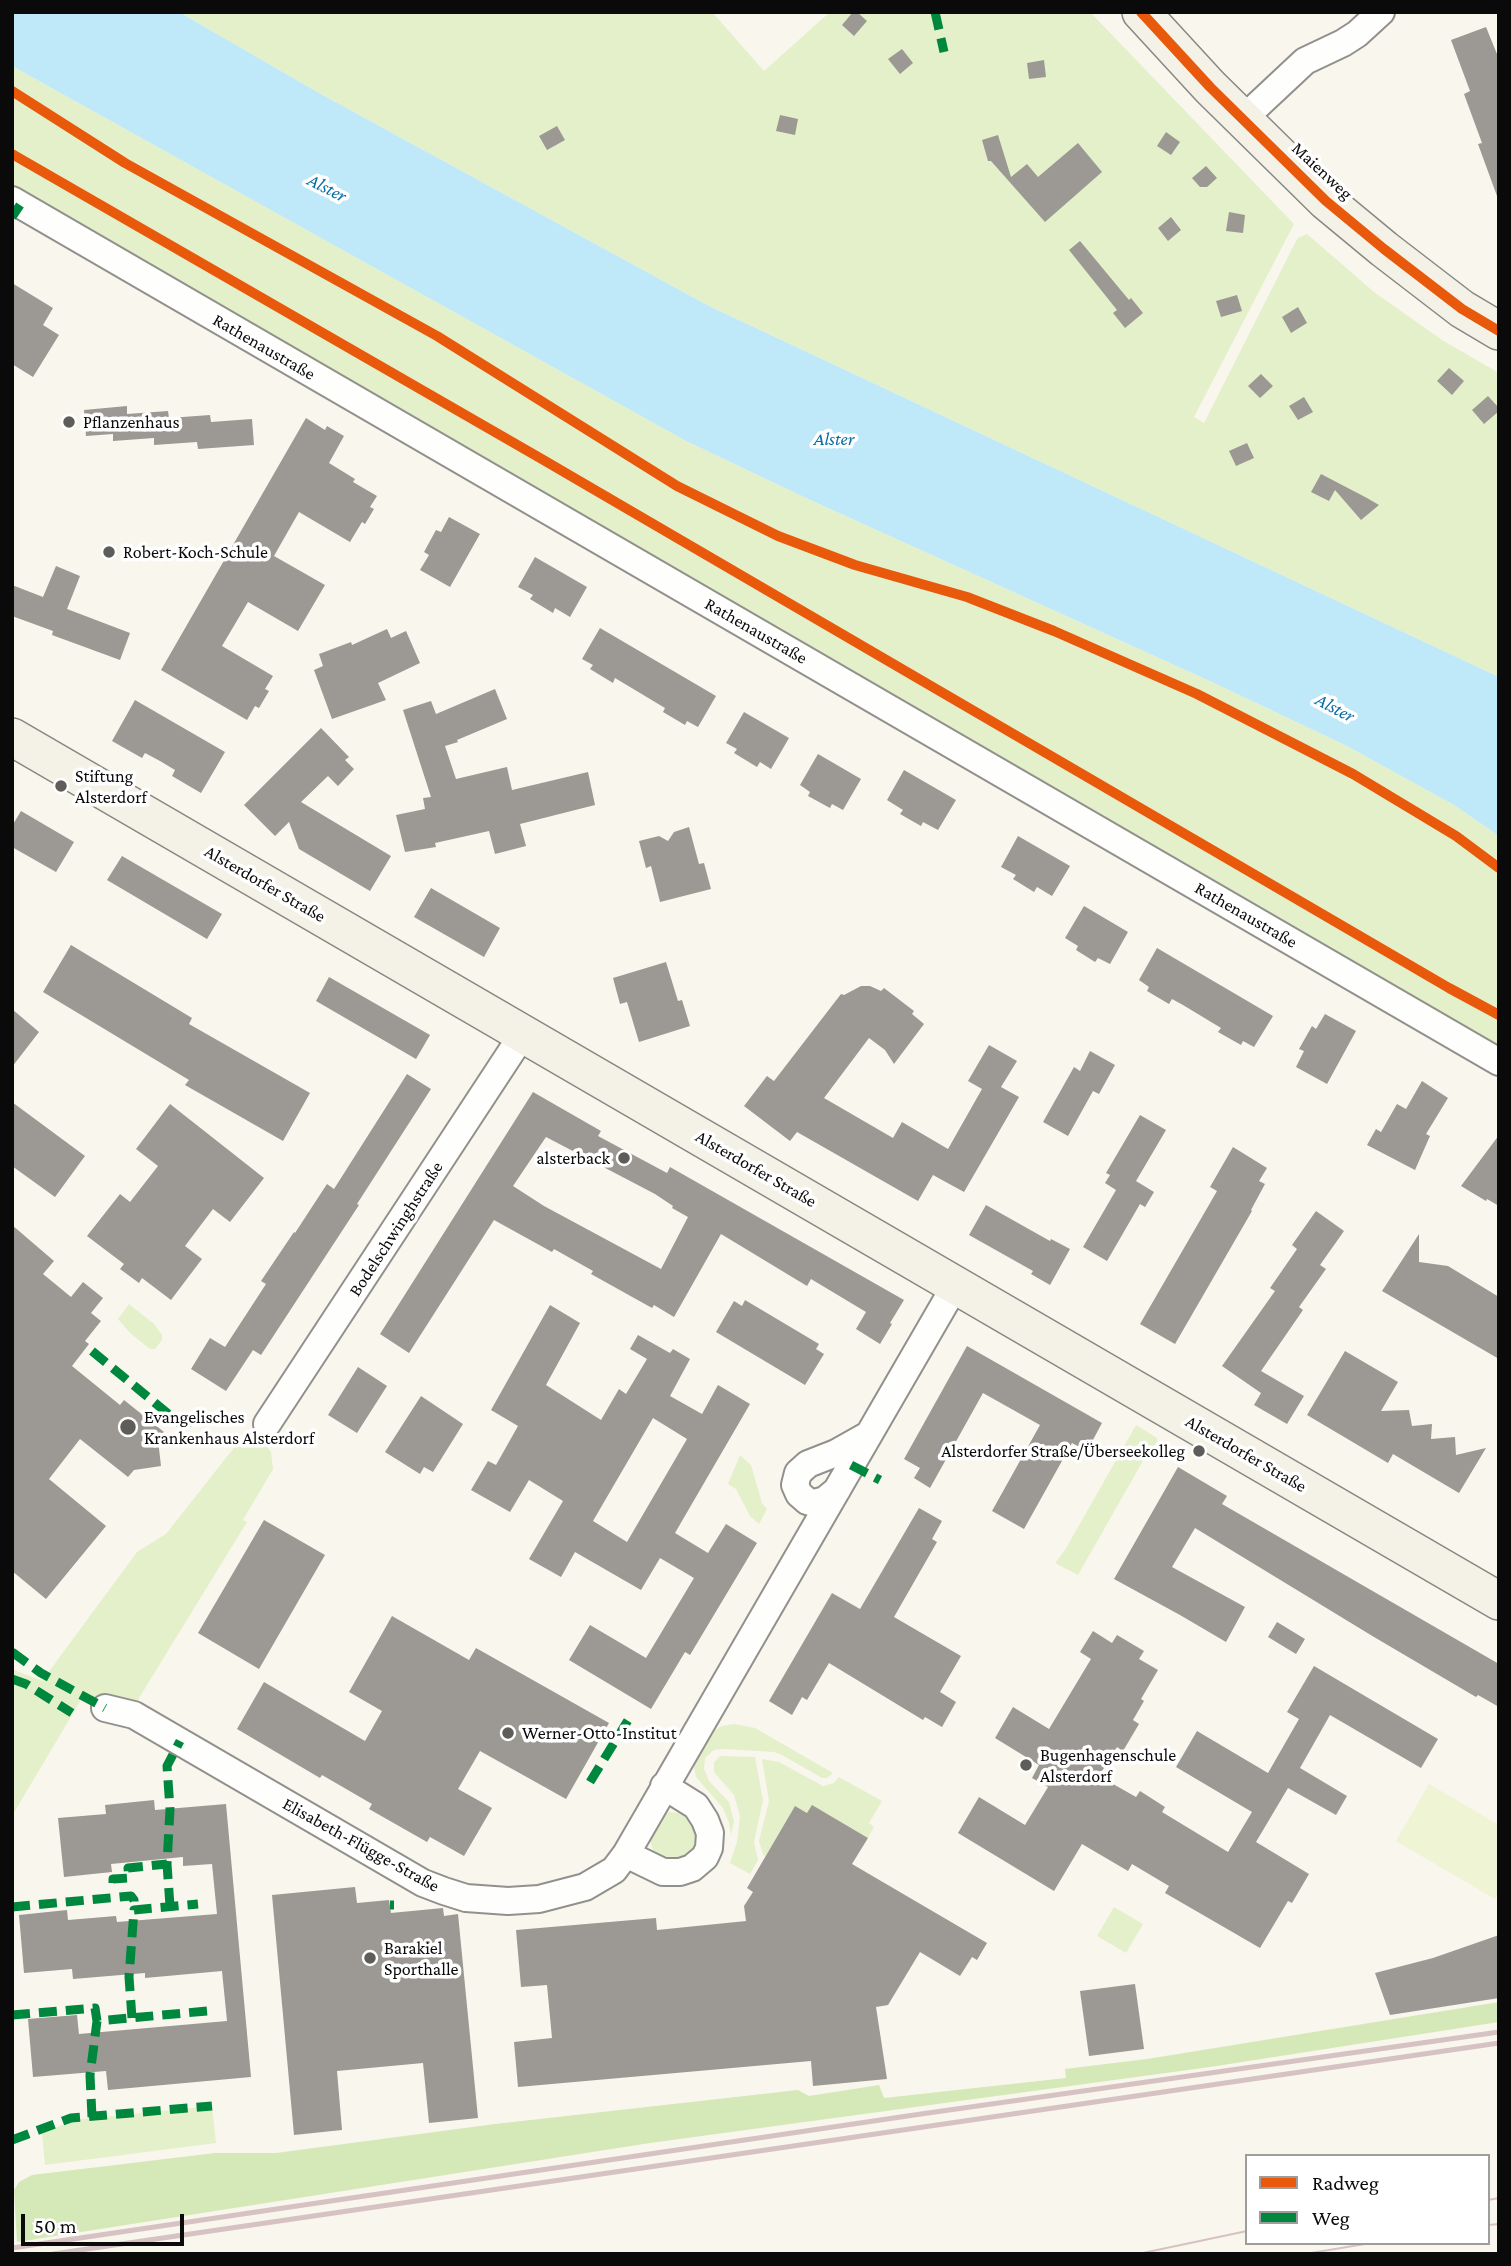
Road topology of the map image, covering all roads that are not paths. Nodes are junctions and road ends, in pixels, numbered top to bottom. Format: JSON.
{"nodes":[{"id":1,"x":1141,"y":12,"type":"edge"},
{"id":2,"x":1381,"y":12,"type":"edge"},
{"id":3,"x":1243,"y":119,"type":"junction"},
{"id":4,"x":12,"y":200,"type":"edge"},
{"id":5,"x":1499,"y":331,"type":"edge"},
{"id":6,"x":13,"y":740,"type":"edge"},
{"id":7,"x":523,"y":1034,"type":"junction"},
{"id":8,"x":1499,"y":1062,"type":"edge"},
{"id":9,"x":955,"y":1286,"type":"junction"},
{"id":10,"x":267,"y":1424,"type":"dead end"},
{"id":11,"x":868,"y":1435,"type":"junction"},
{"id":12,"x":837,"y":1490,"type":"junction"},
{"id":13,"x":1499,"y":1601,"type":"edge"},
{"id":14,"x":105,"y":1708,"type":"dead end"},
{"id":15,"x":664,"y":1786,"type":"junction"},
{"id":16,"x":626,"y":1854,"type":"junction"}],
"edges":[{"from":1,"to":3,"type":"street","name":"Maienweg"},
{"from":2,"to":3,"type":"street"},
{"from":3,"to":5,"type":"street","name":"Maienweg"},
{"from":4,"to":8,"type":"street","name":"Rathenaustraße"},
{"from":6,"to":7,"type":"street","name":"Alsterdorfer Straße"},
{"from":7,"to":9,"type":"street","name":"Alsterdorfer Straße"},
{"from":7,"to":10,"type":"street","name":"Bodelschwinghstraße"},
{"from":9,"to":11,"type":"street","name":"Elisabeth-Flügge-Straße"},
{"from":9,"to":13,"type":"street","name":"Alsterdorfer Straße"},
{"from":11,"to":12,"type":"street","name":"Elisabeth-Flügge-Straße"},
{"from":11,"to":12,"type":"street"},
{"from":12,"to":15,"type":"street","name":"Elisabeth-Flügge-Straße"},
{"from":14,"to":16,"type":"street","name":"Elisabeth-Flügge-Straße"},
{"from":15,"to":16,"type":"street","name":"Elisabeth-Flügge-Straße"},
{"from":15,"to":16,"type":"street"}]}
